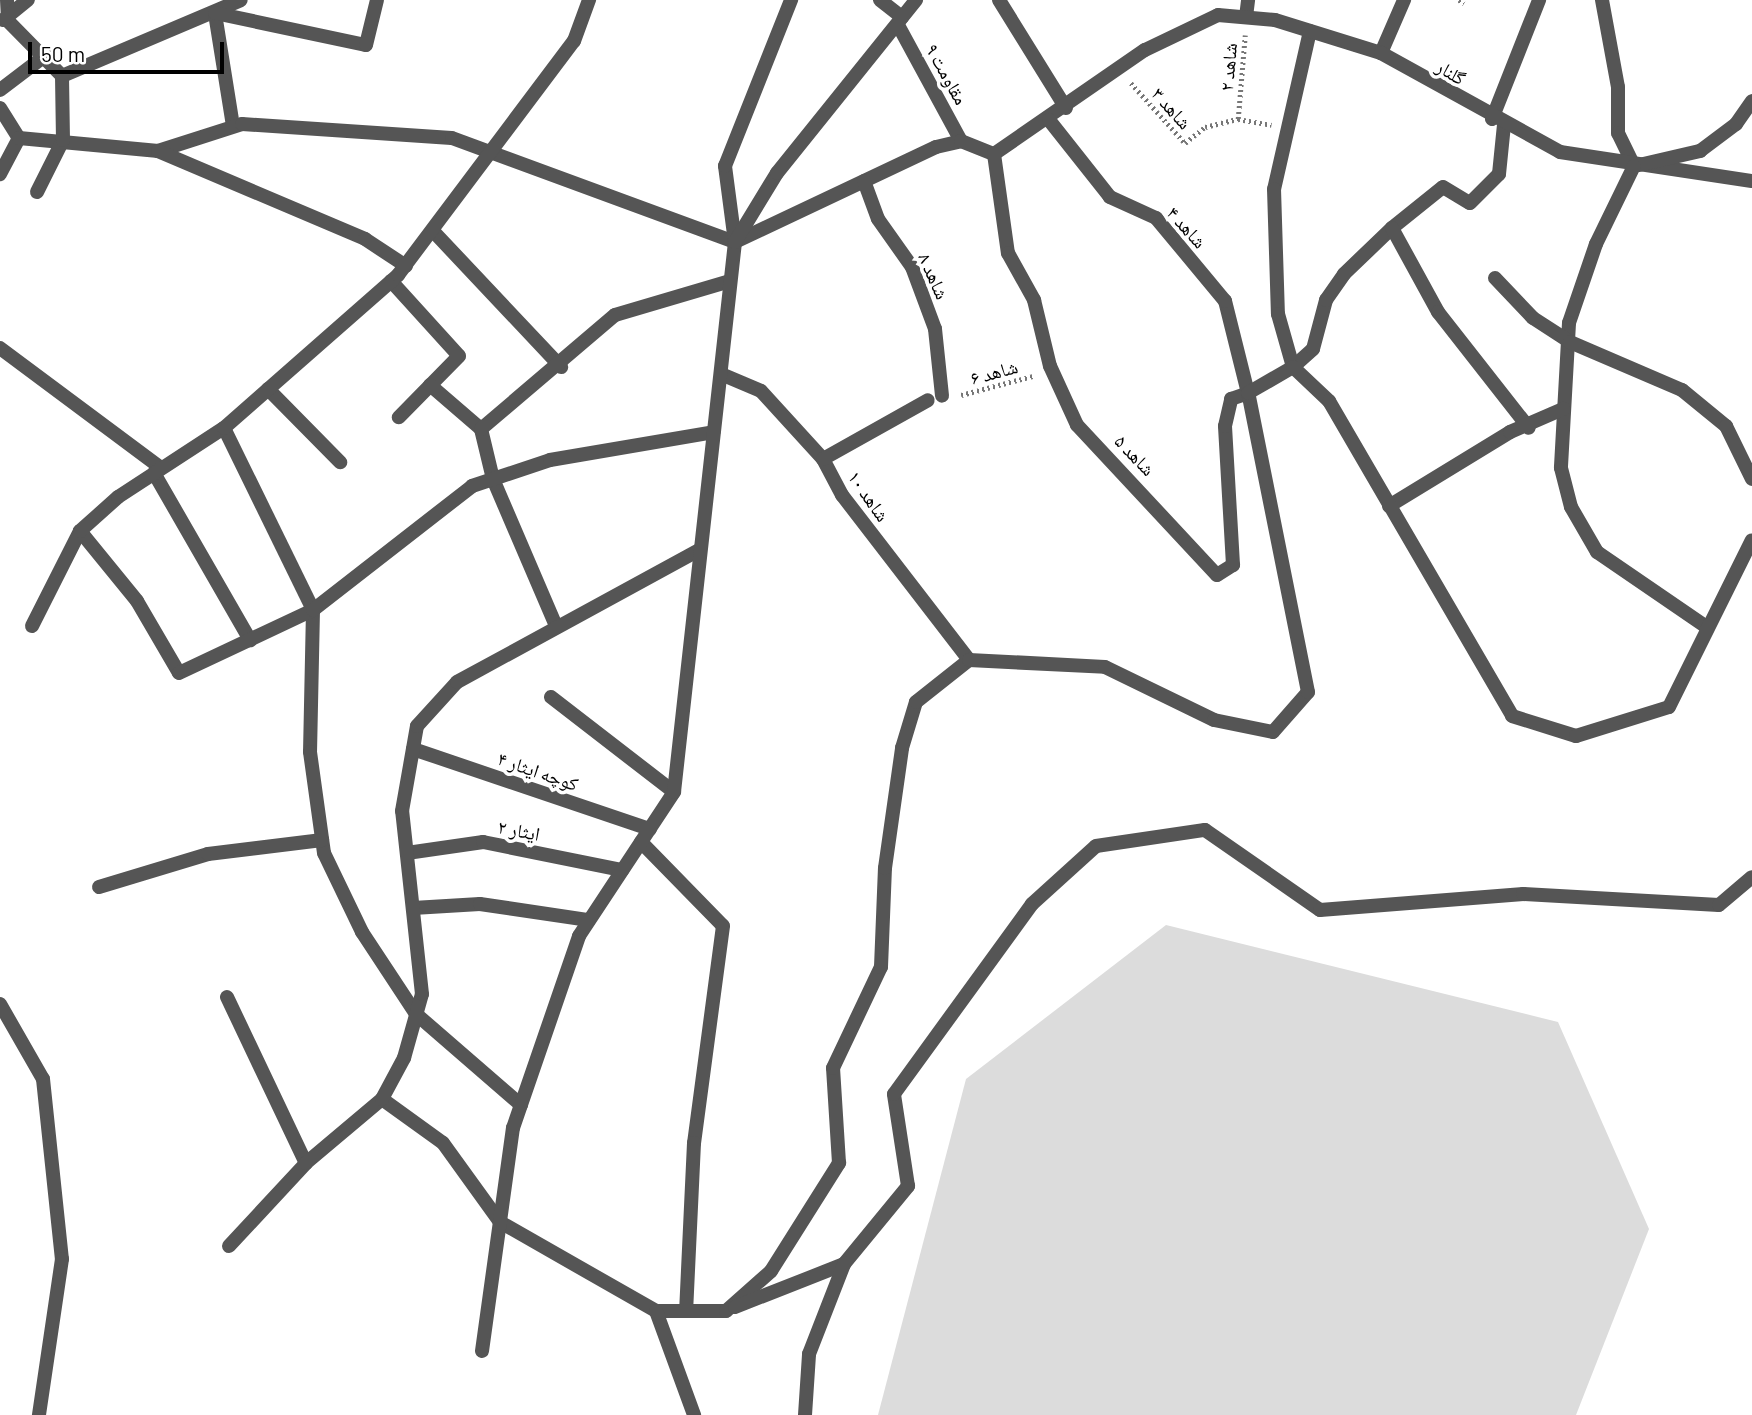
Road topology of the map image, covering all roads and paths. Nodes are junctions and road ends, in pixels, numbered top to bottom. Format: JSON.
{"nodes":[{"id":1,"x":7,"y":0,"type":"edge"},
{"id":2,"x":28,"y":0,"type":"edge"},
{"id":3,"x":240,"y":0,"type":"edge"},
{"id":4,"x":377,"y":0,"type":"edge"},
{"id":5,"x":589,"y":0,"type":"edge"},
{"id":6,"x":791,"y":0,"type":"edge"},
{"id":7,"x":880,"y":0,"type":"edge"},
{"id":8,"x":916,"y":0,"type":"edge"},
{"id":9,"x":999,"y":0,"type":"edge"},
{"id":10,"x":1248,"y":0,"type":"edge"},
{"id":11,"x":1404,"y":0,"type":"edge"},
{"id":12,"x":1539,"y":0,"type":"edge"},
{"id":13,"x":1602,"y":0,"type":"edge"},
{"id":14,"x":215,"y":13,"type":"junction"},
{"id":15,"x":1246,"y":17,"type":"junction"},
{"id":16,"x":4,"y":20,"type":"edge"},
{"id":17,"x":900,"y":21,"type":"junction"},
{"id":18,"x":1310,"y":31,"type":"junction"},
{"id":19,"x":1381,"y":53,"type":"junction"},
{"id":20,"x":46,"y":55,"type":"junction"},
{"id":21,"x":1119,"y":69,"type":"junction"},
{"id":22,"x":62,"y":76,"type":"junction"},
{"id":23,"x":0,"y":90,"type":"edge"},
{"id":24,"x":1752,"y":101,"type":"edge"},
{"id":25,"x":0,"y":108,"type":"edge"},
{"id":26,"x":1066,"y":108,"type":"junction"},
{"id":27,"x":1238,"y":119,"type":"junction"},
{"id":28,"x":1049,"y":120,"type":"junction"},
{"id":29,"x":1752,"y":121,"type":"edge"},
{"id":30,"x":1498,"y":122,"type":"junction"},
{"id":31,"x":1737,"y":124,"type":"junction"},
{"id":32,"x":233,"y":126,"type":"junction"},
{"id":33,"x":1292,"y":128,"type":"junction"},
{"id":34,"x":19,"y":138,"type":"junction"},
{"id":35,"x":63,"y":140,"type":"junction"},
{"id":36,"x":961,"y":141,"type":"junction"},
{"id":37,"x":158,"y":152,"type":"junction"},
{"id":38,"x":494,"y":153,"type":"junction"},
{"id":39,"x":994,"y":154,"type":"junction"},
{"id":40,"x":1634,"y":166,"type":"junction"},
{"id":41,"x":0,"y":174,"type":"edge"},
{"id":42,"x":864,"y":181,"type":"junction"},
{"id":43,"x":1752,"y":181,"type":"edge"},
{"id":44,"x":37,"y":192,"type":"dead end"},
{"id":45,"x":1392,"y":228,"type":"junction"},
{"id":46,"x":433,"y":231,"type":"junction"},
{"id":47,"x":735,"y":242,"type":"junction"},
{"id":48,"x":406,"y":266,"type":"junction"},
{"id":49,"x":1495,"y":278,"type":"dead end"},
{"id":50,"x":391,"y":281,"type":"junction"},
{"id":51,"x":730,"y":281,"type":"junction"},
{"id":52,"x":1570,"y":342,"type":"junction"},
{"id":53,"x":0,"y":348,"type":"edge"},
{"id":54,"x":561,"y":367,"type":"junction"},
{"id":55,"x":1293,"y":367,"type":"junction"},
{"id":56,"x":1053,"y":372,"type":"junction"},
{"id":57,"x":721,"y":374,"type":"junction"},
{"id":58,"x":430,"y":385,"type":"junction"},
{"id":59,"x":268,"y":389,"type":"junction"},
{"id":60,"x":1248,"y":393,"type":"junction"},
{"id":61,"x":935,"y":398,"type":"junction"},
{"id":62,"x":1563,"y":409,"type":"junction"},
{"id":63,"x":399,"y":417,"type":"dead end"},
{"id":64,"x":224,"y":428,"type":"junction"},
{"id":65,"x":1528,"y":428,"type":"junction"},
{"id":66,"x":481,"y":429,"type":"junction"},
{"id":67,"x":714,"y":432,"type":"junction"},
{"id":68,"x":823,"y":459,"type":"junction"},
{"id":69,"x":340,"y":462,"type":"dead end"},
{"id":70,"x":157,"y":471,"type":"junction"},
{"id":71,"x":493,"y":479,"type":"junction"},
{"id":72,"x":1752,"y":479,"type":"edge"},
{"id":73,"x":1389,"y":506,"type":"junction"},
{"id":74,"x":80,"y":531,"type":"junction"},
{"id":75,"x":1752,"y":540,"type":"edge"},
{"id":76,"x":699,"y":550,"type":"junction"},
{"id":77,"x":313,"y":610,"type":"junction"},
{"id":78,"x":1705,"y":625,"type":"junction"},
{"id":79,"x":32,"y":626,"type":"dead end"},
{"id":80,"x":556,"y":626,"type":"junction"},
{"id":81,"x":250,"y":640,"type":"junction"},
{"id":82,"x":969,"y":660,"type":"junction"},
{"id":83,"x":551,"y":697,"type":"dead end"},
{"id":84,"x":413,"y":749,"type":"junction"},
{"id":85,"x":674,"y":792,"type":"junction"},
{"id":86,"x":650,"y":829,"type":"junction"},
{"id":87,"x":322,"y":839,"type":"junction"},
{"id":88,"x":641,"y":842,"type":"junction"},
{"id":89,"x":407,"y":853,"type":"junction"},
{"id":90,"x":622,"y":870,"type":"junction"},
{"id":91,"x":1752,"y":877,"type":"edge"},
{"id":92,"x":99,"y":887,"type":"dead end"},
{"id":93,"x":413,"y":908,"type":"junction"},
{"id":94,"x":589,"y":920,"type":"junction"},
{"id":95,"x":227,"y":997,"type":"dead end"},
{"id":96,"x":0,"y":1004,"type":"edge"},
{"id":97,"x":416,"y":1014,"type":"junction"},
{"id":98,"x":382,"y":1099,"type":"junction"},
{"id":99,"x":521,"y":1105,"type":"junction"},
{"id":100,"x":306,"y":1163,"type":"junction"},
{"id":101,"x":500,"y":1222,"type":"junction"},
{"id":102,"x":229,"y":1246,"type":"dead end"},
{"id":103,"x":844,"y":1264,"type":"junction"},
{"id":104,"x":656,"y":1311,"type":"junction"},
{"id":105,"x":686,"y":1311,"type":"junction"},
{"id":106,"x":726,"y":1311,"type":"junction"},
{"id":107,"x":482,"y":1352,"type":"dead end"},
{"id":108,"x":39,"y":1415,"type":"edge"},
{"id":109,"x":694,"y":1415,"type":"edge"},
{"id":110,"x":805,"y":1415,"type":"edge"}],
"edges":[{"from":1,"to":16,"type":"street"},
{"from":2,"to":16,"type":"street"},
{"from":3,"to":14,"type":"street"},
{"from":4,"to":14,"type":"street"},
{"from":5,"to":38,"type":"street"},
{"from":6,"to":47,"type":"street"},
{"from":7,"to":17,"type":"street"},
{"from":8,"to":17,"type":"street"},
{"from":9,"to":26,"type":"street"},
{"from":10,"to":15,"type":"street"},
{"from":11,"to":19,"type":"street"},
{"from":12,"to":30,"type":"street"},
{"from":13,"to":40,"type":"street"},
{"from":14,"to":22,"type":"street"},
{"from":14,"to":32,"type":"street"},
{"from":15,"to":18,"type":"street","name":"گلنار"},
{"from":15,"to":21,"type":"street","name":"گلنار"},
{"from":15,"to":27,"type":"path","name":"شاهد ۲"},
{"from":16,"to":20,"type":"street"},
{"from":17,"to":36,"type":"street","name":"مقاومت ۹"},
{"from":17,"to":47,"type":"street"},
{"from":18,"to":19,"type":"street","name":"گلنار"},
{"from":18,"to":33,"type":"street"},
{"from":19,"to":30,"type":"street","name":"گلنار"},
{"from":20,"to":22,"type":"street"},
{"from":20,"to":23,"type":"street"},
{"from":21,"to":26,"type":"street","name":"گلنار"},
{"from":21,"to":27,"type":"path","name":"شاهد ۳"},
{"from":22,"to":35,"type":"street"},
{"from":24,"to":31,"type":"street"},
{"from":25,"to":34,"type":"street"},
{"from":26,"to":28,"type":"street","name":"گلنار"},
{"from":27,"to":33,"type":"path","name":"شاهد ۳"},
{"from":28,"to":39,"type":"street","name":"گلنار"},
{"from":28,"to":60,"type":"street","name":"شاهد ۴"},
{"from":29,"to":31,"type":"street"},
{"from":30,"to":40,"type":"street","name":"گلنار"},
{"from":30,"to":45,"type":"street"},
{"from":31,"to":40,"type":"street"},
{"from":32,"to":37,"type":"street"},
{"from":32,"to":38,"type":"street"},
{"from":33,"to":55,"type":"street"},
{"from":34,"to":35,"type":"street"},
{"from":34,"to":41,"type":"street"},
{"from":35,"to":37,"type":"street"},
{"from":35,"to":44,"type":"street"},
{"from":36,"to":39,"type":"street"},
{"from":36,"to":42,"type":"street"},
{"from":37,"to":48,"type":"street"},
{"from":38,"to":46,"type":"street"},
{"from":38,"to":47,"type":"street"},
{"from":39,"to":56,"type":"street","name":"شاهد ۵"},
{"from":40,"to":43,"type":"street","name":"گلنار"},
{"from":40,"to":52,"type":"street"},
{"from":42,"to":47,"type":"street"},
{"from":42,"to":61,"type":"street","name":"شاهد ۸"},
{"from":45,"to":55,"type":"street"},
{"from":45,"to":65,"type":"street"},
{"from":46,"to":48,"type":"street"},
{"from":46,"to":54,"type":"street"},
{"from":47,"to":51,"type":"street"},
{"from":48,"to":50,"type":"street"},
{"from":49,"to":52,"type":"street"},
{"from":50,"to":58,"type":"street"},
{"from":50,"to":59,"type":"street"},
{"from":51,"to":54,"type":"street"},
{"from":51,"to":57,"type":"street"},
{"from":52,"to":62,"type":"street"},
{"from":52,"to":72,"type":"street"},
{"from":53,"to":70,"type":"street"},
{"from":54,"to":66,"type":"street"},
{"from":55,"to":60,"type":"street"},
{"from":55,"to":73,"type":"street"},
{"from":56,"to":60,"type":"street","name":"شاهد ۵"},
{"from":56,"to":61,"type":"path","name":"شاهد ۶"},
{"from":57,"to":67,"type":"street"},
{"from":57,"to":68,"type":"street","name":"شاهد ۱۰"},
{"from":58,"to":63,"type":"street"},
{"from":58,"to":66,"type":"street"},
{"from":59,"to":64,"type":"street"},
{"from":59,"to":69,"type":"street"},
{"from":60,"to":82,"type":"street","name":"شاهد ۴"},
{"from":61,"to":68,"type":"street"},
{"from":62,"to":65,"type":"street"},
{"from":62,"to":78,"type":"street"},
{"from":64,"to":70,"type":"street"},
{"from":64,"to":77,"type":"street"},
{"from":65,"to":73,"type":"street"},
{"from":66,"to":71,"type":"street"},
{"from":67,"to":71,"type":"street"},
{"from":67,"to":76,"type":"street"},
{"from":68,"to":82,"type":"street","name":"شاهد ۱۰"},
{"from":70,"to":74,"type":"street"},
{"from":70,"to":81,"type":"street"},
{"from":71,"to":77,"type":"street"},
{"from":71,"to":80,"type":"street"},
{"from":73,"to":78,"type":"street"},
{"from":74,"to":79,"type":"street"},
{"from":74,"to":81,"type":"street"},
{"from":75,"to":78,"type":"street"},
{"from":76,"to":80,"type":"street"},
{"from":76,"to":85,"type":"street"},
{"from":77,"to":81,"type":"street"},
{"from":77,"to":87,"type":"street"},
{"from":80,"to":84,"type":"street"},
{"from":82,"to":106,"type":"street"},
{"from":83,"to":85,"type":"street"},
{"from":84,"to":86,"type":"street","name":"کوچه ایثار ۴"},
{"from":84,"to":89,"type":"street"},
{"from":85,"to":86,"type":"street"},
{"from":86,"to":88,"type":"street"},
{"from":87,"to":92,"type":"street"},
{"from":87,"to":97,"type":"street"},
{"from":88,"to":90,"type":"street"},
{"from":88,"to":105,"type":"street"},
{"from":89,"to":90,"type":"street","name":"ایثار ۲"},
{"from":89,"to":93,"type":"street"},
{"from":90,"to":94,"type":"street"},
{"from":91,"to":103,"type":"street"},
{"from":93,"to":94,"type":"street"},
{"from":93,"to":97,"type":"street"},
{"from":94,"to":99,"type":"street"},
{"from":95,"to":100,"type":"street"},
{"from":96,"to":108,"type":"street"},
{"from":97,"to":98,"type":"street"},
{"from":97,"to":99,"type":"street"},
{"from":98,"to":100,"type":"street"},
{"from":98,"to":101,"type":"street"},
{"from":99,"to":101,"type":"street"},
{"from":100,"to":102,"type":"street"},
{"from":101,"to":104,"type":"street"},
{"from":101,"to":107,"type":"street"},
{"from":103,"to":106,"type":"street"},
{"from":103,"to":110,"type":"street"},
{"from":104,"to":105,"type":"street"},
{"from":104,"to":109,"type":"street"},
{"from":105,"to":106,"type":"street"}]}
